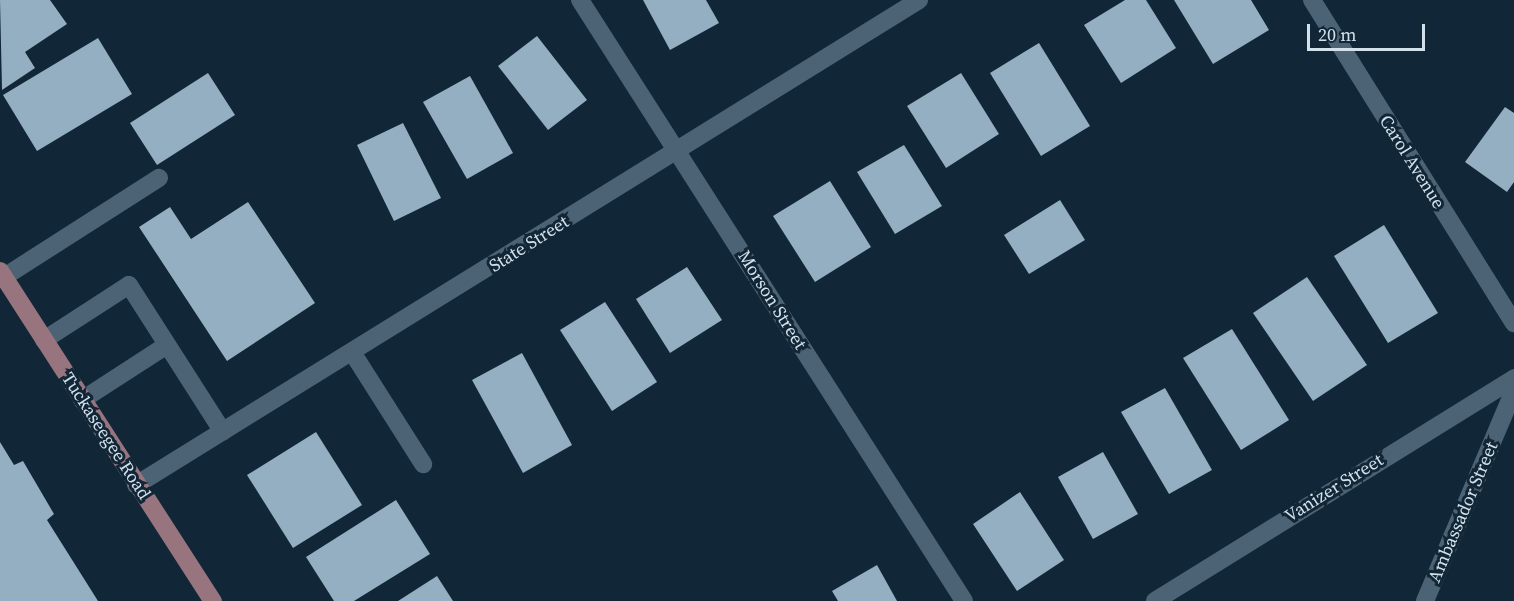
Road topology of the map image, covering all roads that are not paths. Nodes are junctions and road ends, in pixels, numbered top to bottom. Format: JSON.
{"nodes":[{"id":1,"x":580,"y":0,"type":"edge"},
{"id":2,"x":919,"y":0,"type":"edge"},
{"id":3,"x":1312,"y":0,"type":"edge"},
{"id":4,"x":678,"y":152,"type":"junction"},
{"id":5,"x":159,"y":178,"type":"dead end"},
{"id":6,"x":2,"y":274,"type":"edge"},
{"id":7,"x":1514,"y":323,"type":"edge"},
{"id":8,"x":44,"y":340,"type":"junction"},
{"id":9,"x":167,"y":345,"type":"junction"},
{"id":10,"x":352,"y":352,"type":"junction"},
{"id":11,"x":1514,"y":378,"type":"edge"},
{"id":12,"x":1514,"y":390,"type":"edge"},
{"id":13,"x":82,"y":400,"type":"junction"},
{"id":14,"x":223,"y":432,"type":"junction"},
{"id":15,"x":423,"y":464,"type":"dead end"},
{"id":16,"x":136,"y":485,"type":"junction"},
{"id":17,"x":213,"y":601,"type":"edge"},
{"id":18,"x":964,"y":601,"type":"edge"},
{"id":19,"x":1155,"y":601,"type":"edge"},
{"id":20,"x":1425,"y":601,"type":"edge"}],
"edges":[{"from":1,"to":4,"type":"street","name":"Morson Street"},
{"from":2,"to":4,"type":"street","name":"State Street"},
{"from":3,"to":7,"type":"street","name":"Carol Avenue"},
{"from":4,"to":10,"type":"street","name":"State Street"},
{"from":4,"to":18,"type":"street","name":"Morson Street"},
{"from":5,"to":6,"type":"street"},
{"from":6,"to":8,"type":"main road","name":"Tuckaseegee Road"},
{"from":8,"to":9,"type":"street"},
{"from":8,"to":13,"type":"main road","name":"Tuckaseegee Road"},
{"from":9,"to":13,"type":"street"},
{"from":9,"to":14,"type":"street"},
{"from":10,"to":14,"type":"street","name":"State Street"},
{"from":10,"to":15,"type":"street"},
{"from":11,"to":19,"type":"street","name":"Vanizer Street"},
{"from":12,"to":20,"type":"street","name":"Ambassador Street"},
{"from":13,"to":16,"type":"main road","name":"Tuckaseegee Road"},
{"from":14,"to":16,"type":"street","name":"State Street"},
{"from":16,"to":17,"type":"main road","name":"Tuckaseegee Road"}]}
